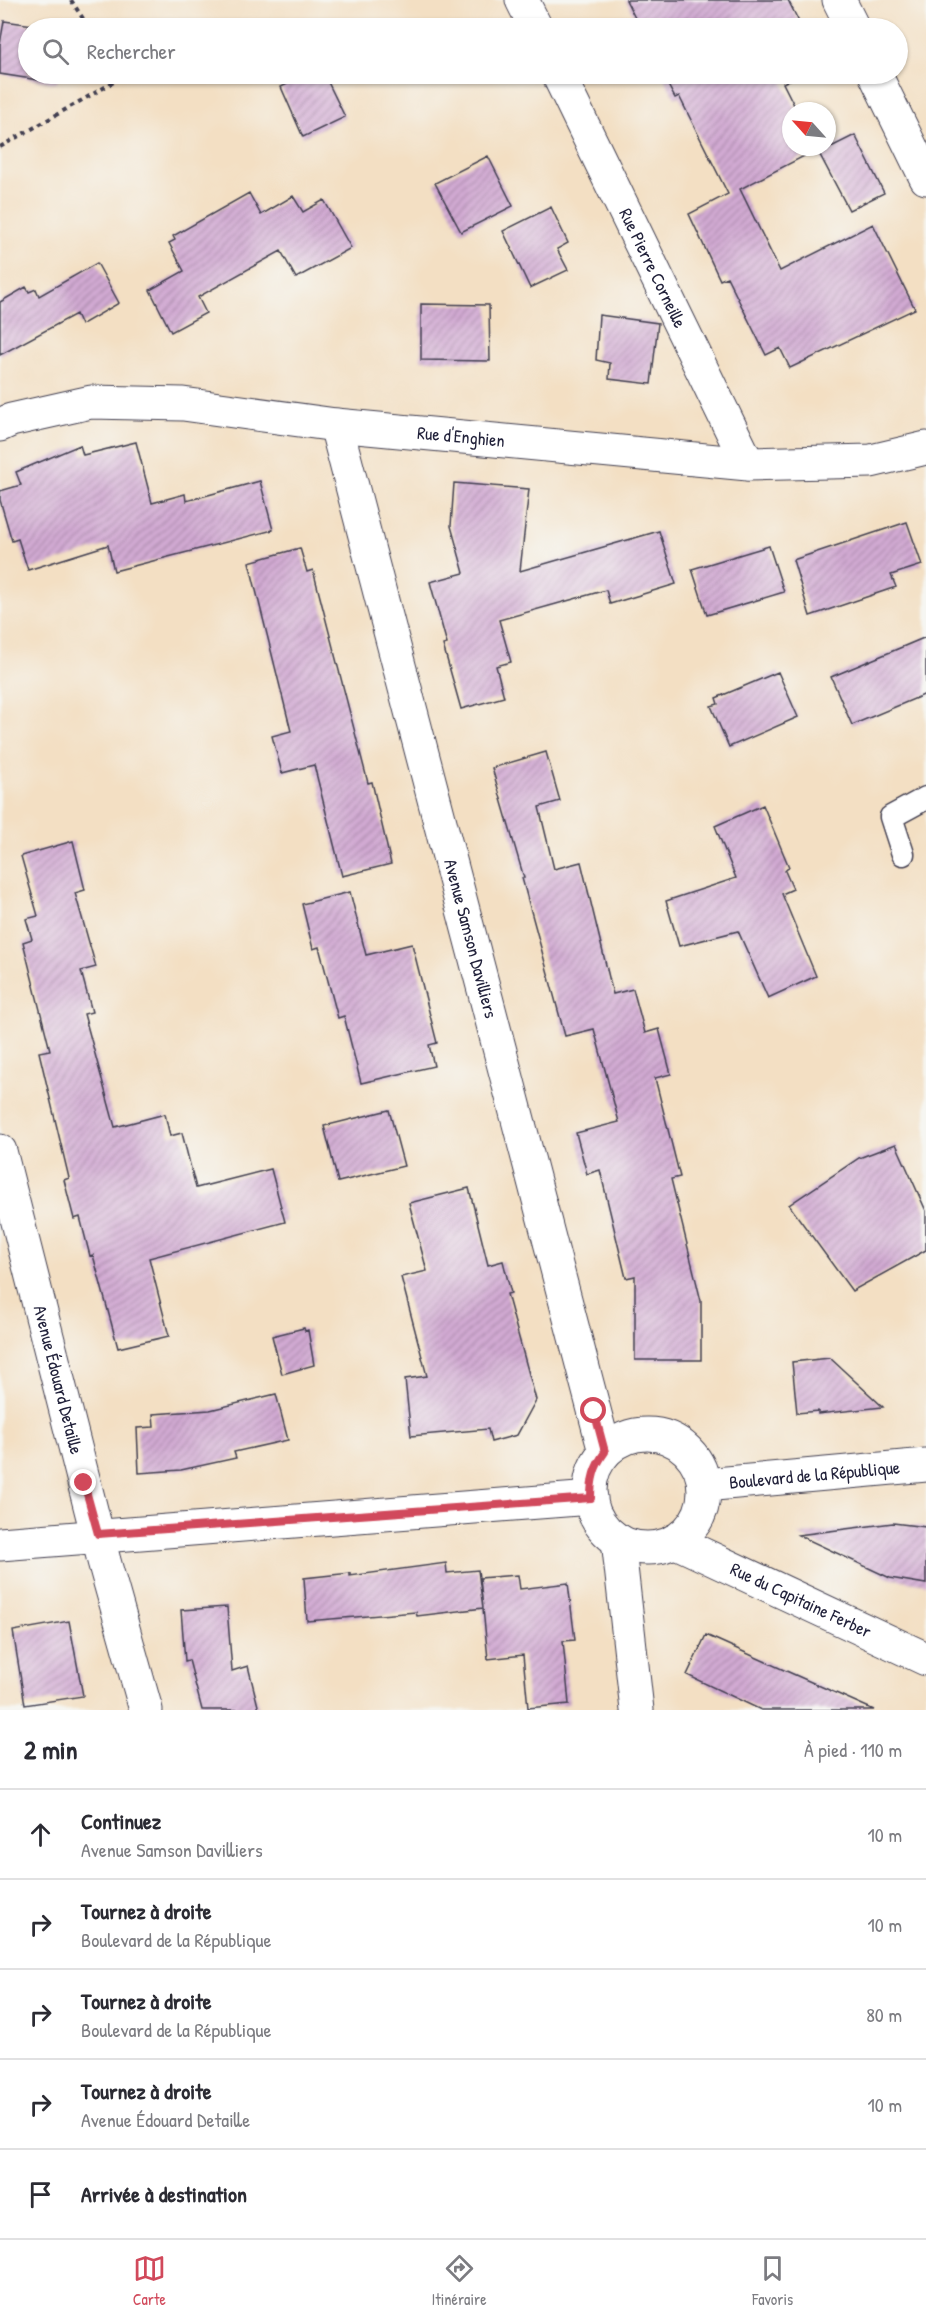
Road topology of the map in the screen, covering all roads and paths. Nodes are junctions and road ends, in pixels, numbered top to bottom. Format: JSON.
{"nodes":[{"id":1,"x":71,"y":0,"type":"edge"},
{"id":2,"x":522,"y":0,"type":"edge"},
{"id":3,"x":839,"y":0,"type":"edge"},
{"id":4,"x":83,"y":18,"type":"edge"},
{"id":5,"x":531,"y":18,"type":"edge"},
{"id":6,"x":848,"y":18,"type":"edge"},
{"id":7,"x":110,"y":84,"type":"edge"},
{"id":8,"x":563,"y":84,"type":"edge"},
{"id":9,"x":880,"y":84,"type":"edge"},
{"id":10,"x":0,"y":147,"type":"edge"},
{"id":11,"x":926,"y":178,"type":"edge"},
{"id":12,"x":0,"y":425,"type":"edge"},
{"id":13,"x":336,"y":425,"type":"junction"},
{"id":14,"x":926,"y":448,"type":"edge"},
{"id":15,"x":748,"y":464,"type":"junction"},
{"id":16,"x":926,"y":798,"type":"edge"},
{"id":17,"x":903,"y":854,"type":"dead end"},
{"id":18,"x":0,"y":1151,"type":"edge"},
{"id":19,"x":605,"y":1452,"type":"junction"},
{"id":20,"x":926,"y":1465,"type":"edge"},
{"id":21,"x":704,"y":1485,"type":"junction"},
{"id":22,"x":591,"y":1498,"type":"junction"},
{"id":23,"x":98,"y":1534,"type":"junction"},
{"id":24,"x":618,"y":1540,"type":"junction"},
{"id":25,"x":674,"y":1541,"type":"junction"},
{"id":26,"x":0,"y":1544,"type":"edge"},
{"id":27,"x":926,"y":1659,"type":"edge"},
{"id":28,"x":146,"y":1710,"type":"edge"},
{"id":29,"x":637,"y":1710,"type":"edge"}],
"edges":[{"from":1,"to":4,"type":"path"},
{"from":2,"to":5,"type":"street"},
{"from":3,"to":6,"type":"street"},
{"from":7,"to":10,"type":"path"},
{"from":8,"to":15,"type":"street","name":"Rue Pierre Corneille"},
{"from":9,"to":11,"type":"street"},
{"from":12,"to":13,"type":"street","name":"Rue d'Enghien"},
{"from":13,"to":15,"type":"street","name":"Rue d'Enghien"},
{"from":13,"to":19,"type":"street","name":"Avenue Samson Davilliers"},
{"from":14,"to":15,"type":"street","name":"Rue d'Enghien"},
{"from":16,"to":17,"type":"lane"},
{"from":18,"to":23,"type":"street","name":"Avenue Édouard Detaille"},
{"from":19,"to":21,"type":"street","name":"Boulevard de la République"},
{"from":19,"to":22,"type":"street"},
{"from":20,"to":21,"type":"street","name":"Boulevard de la République"},
{"from":21,"to":25,"type":"street","name":"Boulevard de la République"},
{"from":22,"to":23,"type":"street"},
{"from":22,"to":24,"type":"street"},
{"from":23,"to":26,"type":"street"},
{"from":23,"to":28,"type":"street","name":"Avenue Édouard Detaille"},
{"from":24,"to":25,"type":"street"},
{"from":24,"to":29,"type":"street"},
{"from":25,"to":27,"type":"street","name":"Rue du Capitaine Ferber"}]}
